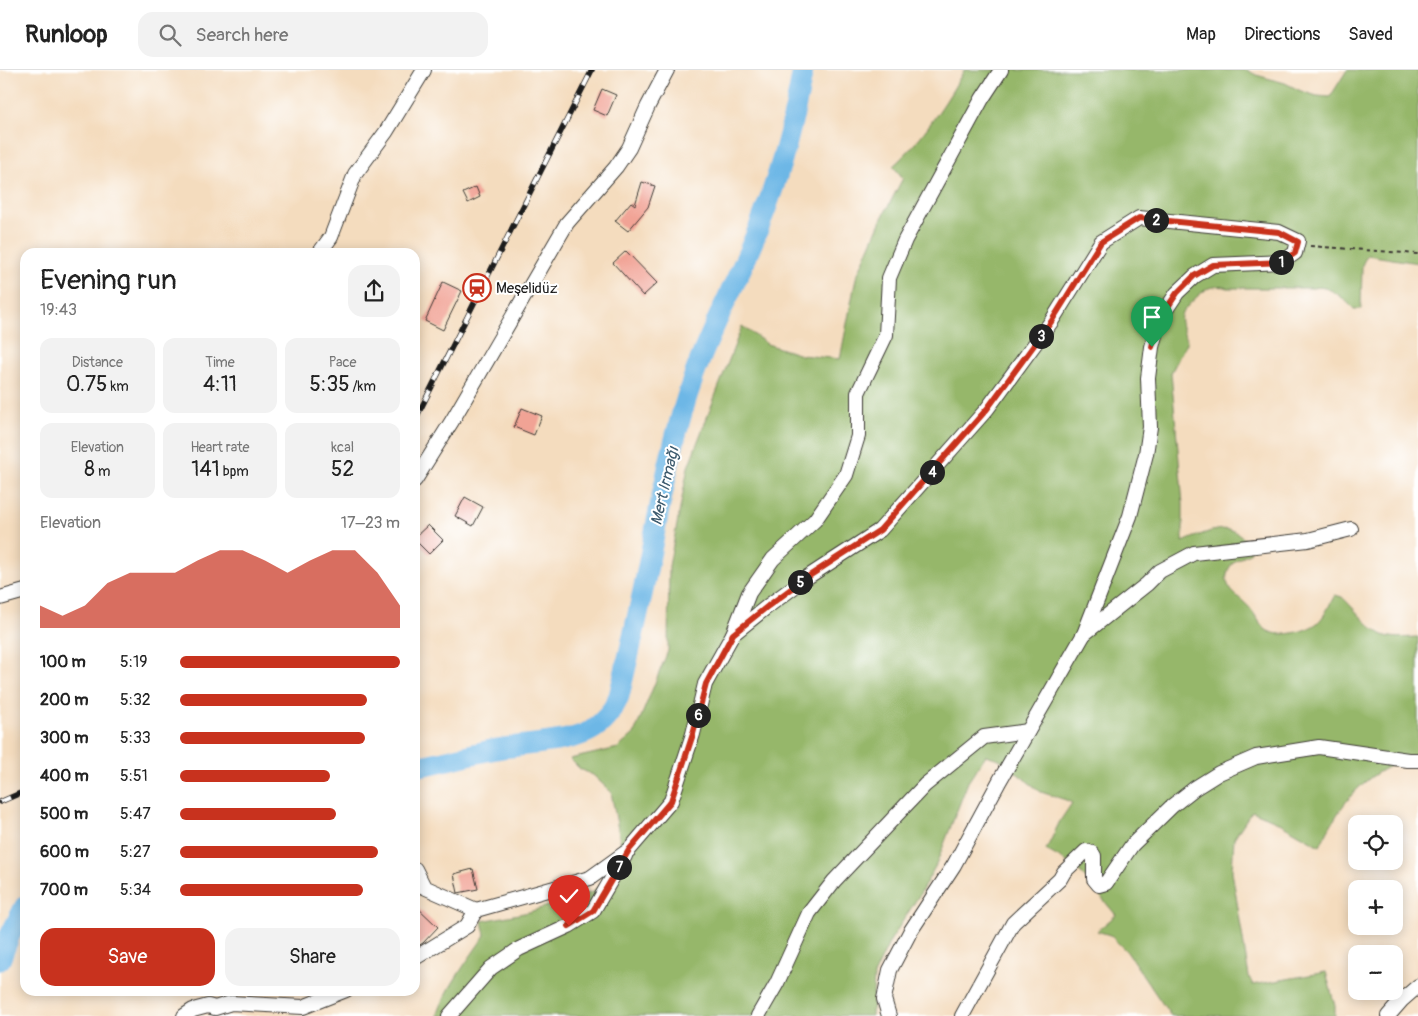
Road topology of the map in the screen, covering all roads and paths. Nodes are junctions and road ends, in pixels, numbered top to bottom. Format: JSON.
{"nodes":[{"id":1,"x":424,"y":70,"type":"edge"},
{"id":2,"x":667,"y":70,"type":"edge"},
{"id":3,"x":1002,"y":70,"type":"edge"},
{"id":4,"x":1298,"y":242,"type":"junction"},
{"id":5,"x":323,"y":248,"type":"edge"},
{"id":6,"x":1418,"y":254,"type":"edge"},
{"id":7,"x":420,"y":472,"type":"edge"},
{"id":8,"x":1351,"y":529,"type":"dead end"},
{"id":9,"x":20,"y":592,"type":"edge"},
{"id":10,"x":0,"y":598,"type":"edge"},
{"id":11,"x":733,"y":634,"type":"junction"},
{"id":12,"x":1084,"y":634,"type":"junction"},
{"id":13,"x":1028,"y":731,"type":"junction"},
{"id":14,"x":1418,"y":760,"type":"edge"},
{"id":15,"x":629,"y":850,"type":"junction"},
{"id":16,"x":420,"y":879,"type":"edge"},
{"id":17,"x":476,"y":910,"type":"junction"},
{"id":18,"x":420,"y":955,"type":"edge"},
{"id":19,"x":1418,"y":986,"type":"edge"},
{"id":20,"x":331,"y":996,"type":"edge"},
{"id":21,"x":184,"y":1016,"type":"edge"},
{"id":22,"x":449,"y":1016,"type":"edge"},
{"id":23,"x":758,"y":1016,"type":"edge"},
{"id":24,"x":889,"y":1016,"type":"edge"},
{"id":25,"x":962,"y":1016,"type":"edge"},
{"id":26,"x":1388,"y":1016,"type":"edge"}],
"edges":[{"from":1,"to":5,"type":"street"},
{"from":2,"to":7,"type":"street"},
{"from":3,"to":11,"type":"street"},
{"from":4,"to":6,"type":"path"},
{"from":4,"to":11,"type":"street"},
{"from":4,"to":12,"type":"street"},
{"from":8,"to":12,"type":"street"},
{"from":9,"to":10,"type":"street"},
{"from":11,"to":15,"type":"street"},
{"from":12,"to":13,"type":"street"},
{"from":13,"to":23,"type":"street"},
{"from":13,"to":24,"type":"street"},
{"from":14,"to":25,"type":"street"},
{"from":15,"to":17,"type":"street"},
{"from":15,"to":22,"type":"street"},
{"from":16,"to":17,"type":"street"},
{"from":17,"to":18,"type":"street"},
{"from":19,"to":26,"type":"street"},
{"from":20,"to":21,"type":"street"}]}
